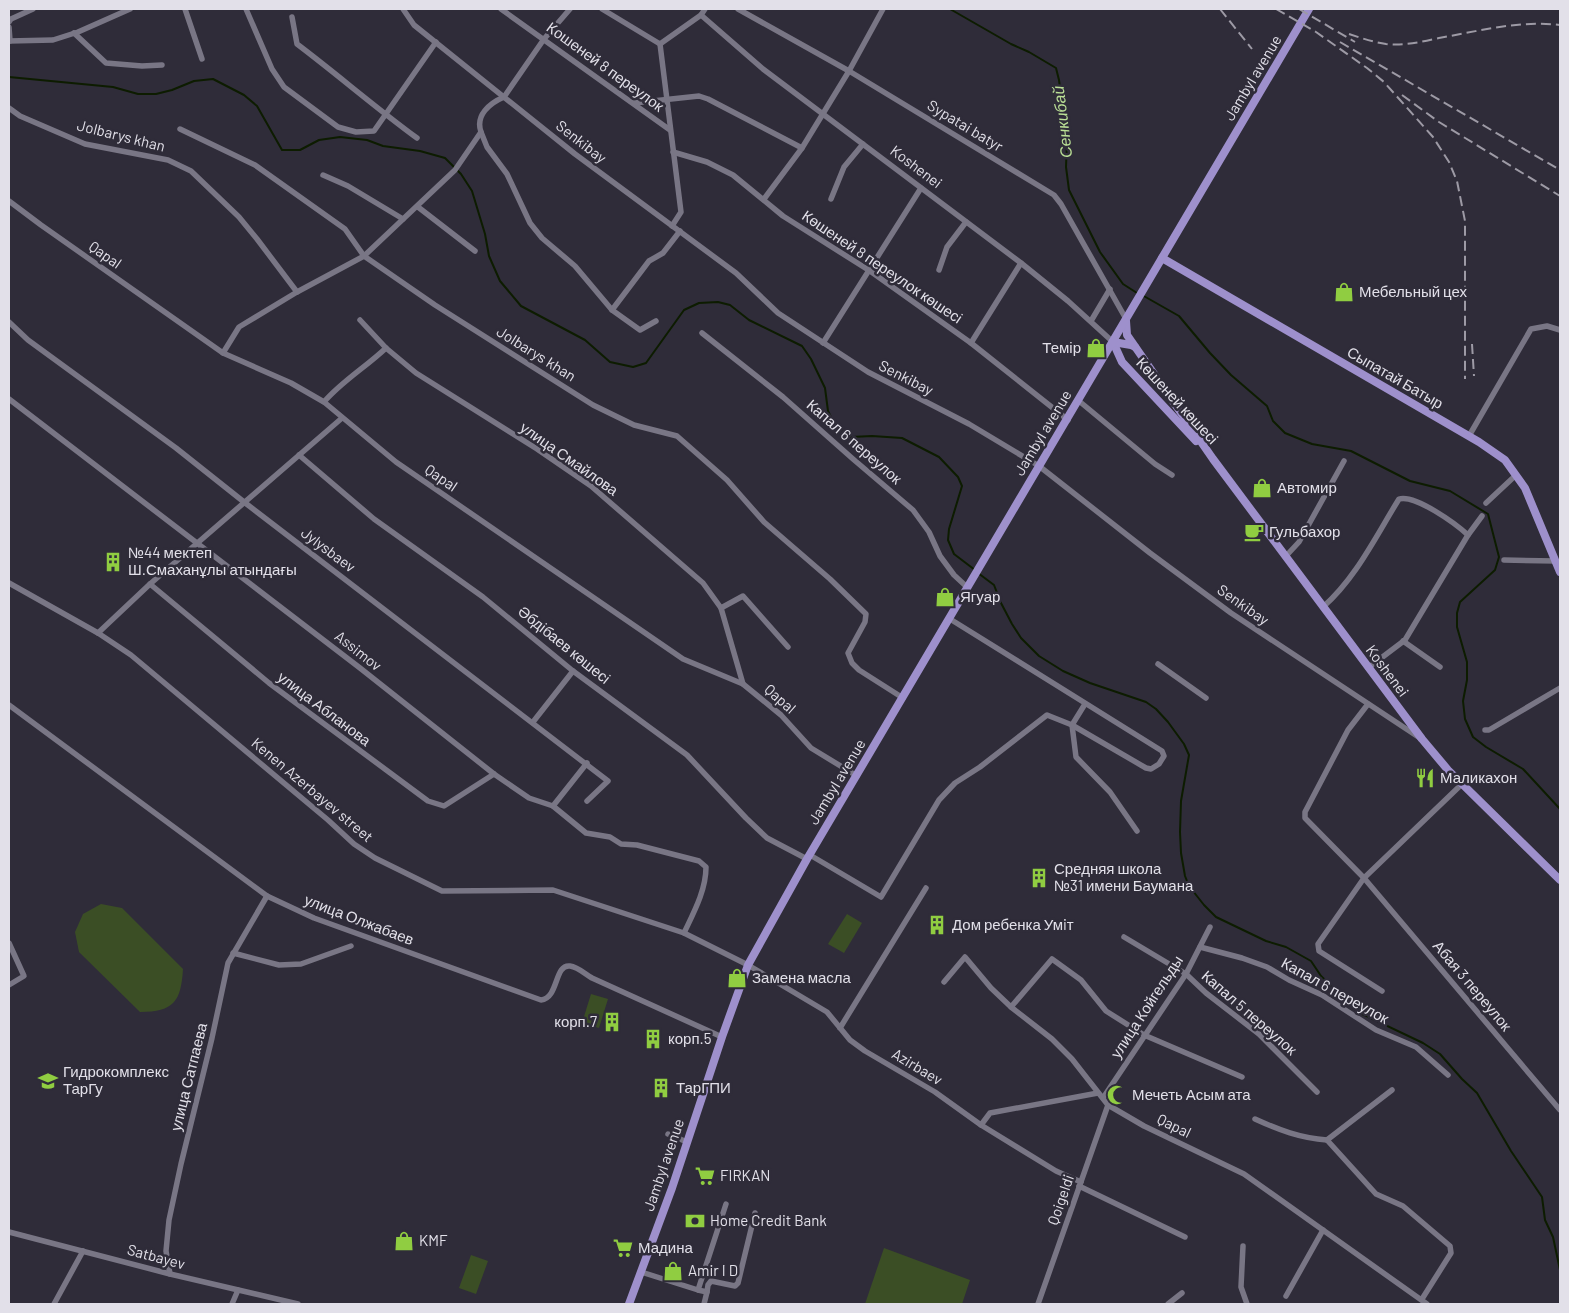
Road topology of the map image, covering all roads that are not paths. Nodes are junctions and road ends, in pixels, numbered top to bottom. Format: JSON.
{"nodes":[{"id":1,"x":33,"y":9,"type":"edge"},
{"id":2,"x":130,"y":9,"type":"edge"},
{"id":3,"x":185,"y":9,"type":"edge"},
{"id":4,"x":246,"y":9,"type":"edge"},
{"id":5,"x":403,"y":9,"type":"edge"},
{"id":6,"x":501,"y":9,"type":"edge"},
{"id":7,"x":570,"y":9,"type":"edge"},
{"id":8,"x":602,"y":9,"type":"edge"},
{"id":9,"x":705,"y":9,"type":"edge"},
{"id":10,"x":738,"y":9,"type":"edge"},
{"id":11,"x":883,"y":9,"type":"edge"},
{"id":12,"x":1310,"y":9,"type":"edge"},
{"id":13,"x":701,"y":15,"type":"junction"},
{"id":14,"x":292,"y":17,"type":"dead end"},
{"id":15,"x":9,"y":22,"type":"edge"},
{"id":16,"x":9,"y":27,"type":"edge"},
{"id":17,"x":74,"y":33,"type":"junction"},
{"id":18,"x":544,"y":39,"type":"junction"},
{"id":19,"x":10,"y":41,"type":"edge"},
{"id":20,"x":436,"y":42,"type":"junction"},
{"id":21,"x":660,"y":44,"type":"junction"},
{"id":22,"x":202,"y":60,"type":"dead end"},
{"id":23,"x":162,"y":65,"type":"dead end"},
{"id":24,"x":849,"y":70,"type":"junction"},
{"id":25,"x":504,"y":97,"type":"junction"},
{"id":26,"x":667,"y":100,"type":"junction"},
{"id":27,"x":634,"y":104,"type":"junction"},
{"id":28,"x":9,"y":108,"type":"edge"},
{"id":29,"x":384,"y":114,"type":"junction"},
{"id":30,"x":822,"y":114,"type":"junction"},
{"id":31,"x":180,"y":129,"type":"dead end"},
{"id":32,"x":670,"y":130,"type":"junction"},
{"id":33,"x":481,"y":132,"type":"junction"},
{"id":34,"x":417,"y":138,"type":"dead end"},
{"id":35,"x":863,"y":144,"type":"junction"},
{"id":36,"x":802,"y":148,"type":"junction"},
{"id":37,"x":673,"y":152,"type":"junction"},
{"id":38,"x":323,"y":174,"type":"dead end"},
{"id":39,"x":921,"y":188,"type":"junction"},
{"id":40,"x":764,"y":199,"type":"junction"},
{"id":41,"x":831,"y":199,"type":"dead end"},
{"id":42,"x":9,"y":201,"type":"edge"},
{"id":43,"x":418,"y":207,"type":"junction"},
{"id":44,"x":403,"y":219,"type":"junction"},
{"id":45,"x":966,"y":222,"type":"junction"},
{"id":46,"x":672,"y":226,"type":"junction"},
{"id":47,"x":680,"y":231,"type":"junction"},
{"id":48,"x":475,"y":250,"type":"dead end"},
{"id":49,"x":364,"y":256,"type":"junction"},
{"id":50,"x":1162,"y":258,"type":"junction"},
{"id":51,"x":1021,"y":264,"type":"junction"},
{"id":52,"x":939,"y":270,"type":"dead end"},
{"id":53,"x":870,"y":271,"type":"junction"},
{"id":54,"x":1110,"y":289,"type":"junction"},
{"id":55,"x":297,"y":292,"type":"junction"},
{"id":56,"x":612,"y":310,"type":"junction"},
{"id":57,"x":1126,"y":319,"type":"junction"},
{"id":58,"x":360,"y":320,"type":"dead end"},
{"id":59,"x":656,"y":321,"type":"dead end"},
{"id":60,"x":1091,"y":321,"type":"junction"},
{"id":61,"x":9,"y":322,"type":"edge"},
{"id":62,"x":1560,"y":330,"type":"edge"},
{"id":63,"x":702,"y":333,"type":"dead end"},
{"id":64,"x":1113,"y":342,"type":"junction"},
{"id":65,"x":823,"y":343,"type":"junction"},
{"id":66,"x":971,"y":343,"type":"junction"},
{"id":67,"x":386,"y":348,"type":"junction"},
{"id":68,"x":1136,"y":348,"type":"junction"},
{"id":69,"x":223,"y":353,"type":"junction"},
{"id":70,"x":9,"y":399,"type":"edge"},
{"id":71,"x":1079,"y":401,"type":"junction"},
{"id":72,"x":324,"y":402,"type":"junction"},
{"id":73,"x":342,"y":418,"type":"junction"},
{"id":74,"x":1068,"y":420,"type":"junction"},
{"id":75,"x":1470,"y":436,"type":"junction"},
{"id":76,"x":299,"y":456,"type":"junction"},
{"id":77,"x":1213,"y":459,"type":"junction"},
{"id":78,"x":1344,"y":461,"type":"dead end"},
{"id":79,"x":1039,"y":466,"type":"junction"},
{"id":80,"x":1172,"y":475,"type":"dead end"},
{"id":81,"x":1516,"y":475,"type":"junction"},
{"id":82,"x":244,"y":502,"type":"junction"},
{"id":83,"x":1486,"y":504,"type":"dead end"},
{"id":84,"x":1482,"y":516,"type":"dead end"},
{"id":85,"x":1468,"y":535,"type":"junction"},
{"id":86,"x":197,"y":543,"type":"junction"},
{"id":87,"x":1286,"y":556,"type":"junction"},
{"id":88,"x":1504,"y":560,"type":"dead end"},
{"id":89,"x":1556,"y":561,"type":"junction"},
{"id":90,"x":1560,"y":572,"type":"edge"},
{"id":91,"x":9,"y":584,"type":"edge"},
{"id":92,"x":150,"y":584,"type":"junction"},
{"id":93,"x":968,"y":588,"type":"junction"},
{"id":94,"x":1323,"y":607,"type":"junction"},
{"id":95,"x":721,"y":608,"type":"junction"},
{"id":96,"x":950,"y":618,"type":"junction"},
{"id":97,"x":98,"y":632,"type":"junction"},
{"id":98,"x":1403,"y":641,"type":"junction"},
{"id":99,"x":788,"y":647,"type":"dead end"},
{"id":100,"x":1158,"y":664,"type":"dead end"},
{"id":101,"x":1440,"y":667,"type":"dead end"},
{"id":102,"x":1368,"y":668,"type":"junction"},
{"id":103,"x":573,"y":671,"type":"junction"},
{"id":104,"x":742,"y":684,"type":"junction"},
{"id":105,"x":1560,"y":688,"type":"edge"},
{"id":106,"x":902,"y":698,"type":"junction"},
{"id":107,"x":1206,"y":698,"type":"dead end"},
{"id":108,"x":1085,"y":704,"type":"junction"},
{"id":109,"x":1368,"y":704,"type":"junction"},
{"id":110,"x":9,"y":705,"type":"edge"},
{"id":111,"x":533,"y":722,"type":"junction"},
{"id":112,"x":1072,"y":725,"type":"junction"},
{"id":113,"x":1485,"y":730,"type":"dead end"},
{"id":114,"x":1422,"y":739,"type":"junction"},
{"id":115,"x":587,"y":763,"type":"junction"},
{"id":116,"x":494,"y":774,"type":"junction"},
{"id":117,"x":857,"y":776,"type":"junction"},
{"id":118,"x":1463,"y":783,"type":"junction"},
{"id":119,"x":587,"y":800,"type":"dead end"},
{"id":120,"x":553,"y":806,"type":"junction"},
{"id":121,"x":1137,"y":831,"type":"dead end"},
{"id":122,"x":809,"y":857,"type":"junction"},
{"id":123,"x":1364,"y":878,"type":"junction"},
{"id":124,"x":1560,"y":880,"type":"edge"},
{"id":125,"x":926,"y":888,"type":"dead end"},
{"id":126,"x":267,"y":896,"type":"junction"},
{"id":127,"x":1210,"y":927,"type":"dead end"},
{"id":128,"x":684,"y":933,"type":"junction"},
{"id":129,"x":1124,"y":937,"type":"dead end"},
{"id":130,"x":9,"y":943,"type":"edge"},
{"id":131,"x":352,"y":946,"type":"dead end"},
{"id":132,"x":1200,"y":947,"type":"junction"},
{"id":133,"x":233,"y":953,"type":"junction"},
{"id":134,"x":748,"y":964,"type":"junction"},
{"id":135,"x":1186,"y":974,"type":"junction"},
{"id":136,"x":944,"y":982,"type":"dead end"},
{"id":137,"x":9,"y":985,"type":"edge"},
{"id":138,"x":1382,"y":991,"type":"dead end"},
{"id":139,"x":1011,"y":1007,"type":"junction"},
{"id":140,"x":840,"y":1028,"type":"junction"},
{"id":141,"x":1144,"y":1035,"type":"junction"},
{"id":142,"x":722,"y":1037,"type":"junction"},
{"id":143,"x":1448,"y":1075,"type":"dead end"},
{"id":144,"x":1242,"y":1077,"type":"dead end"},
{"id":145,"x":1392,"y":1090,"type":"dead end"},
{"id":146,"x":1317,"y":1092,"type":"dead end"},
{"id":147,"x":1100,"y":1096,"type":"junction"},
{"id":148,"x":1108,"y":1104,"type":"junction"},
{"id":149,"x":1560,"y":1110,"type":"edge"},
{"id":150,"x":1255,"y":1119,"type":"dead end"},
{"id":151,"x":981,"y":1125,"type":"junction"},
{"id":152,"x":668,"y":1134,"type":"dead end"},
{"id":153,"x":1327,"y":1140,"type":"junction"},
{"id":154,"x":687,"y":1142,"type":"junction"},
{"id":155,"x":1080,"y":1184,"type":"junction"},
{"id":156,"x":726,"y":1204,"type":"dead end"},
{"id":157,"x":755,"y":1213,"type":"dead end"},
{"id":158,"x":1323,"y":1230,"type":"junction"},
{"id":159,"x":9,"y":1232,"type":"edge"},
{"id":160,"x":1186,"y":1237,"type":"dead end"},
{"id":161,"x":1243,"y":1246,"type":"dead end"},
{"id":162,"x":83,"y":1251,"type":"junction"},
{"id":163,"x":641,"y":1272,"type":"junction"},
{"id":164,"x":170,"y":1274,"type":"junction"},
{"id":165,"x":238,"y":1290,"type":"junction"},
{"id":166,"x":698,"y":1290,"type":"junction"},
{"id":167,"x":707,"y":1292,"type":"junction"},
{"id":168,"x":1182,"y":1293,"type":"dead end"},
{"id":169,"x":1286,"y":1296,"type":"dead end"},
{"id":170,"x":1422,"y":1299,"type":"junction"},
{"id":171,"x":54,"y":1304,"type":"edge"},
{"id":172,"x":232,"y":1304,"type":"edge"},
{"id":173,"x":298,"y":1304,"type":"edge"},
{"id":174,"x":629,"y":1304,"type":"edge"},
{"id":175,"x":704,"y":1304,"type":"edge"},
{"id":176,"x":1038,"y":1304,"type":"edge"},
{"id":177,"x":1168,"y":1304,"type":"edge"},
{"id":178,"x":1247,"y":1304,"type":"edge"},
{"id":179,"x":1427,"y":1304,"type":"edge"}],
"edges":[{"from":1,"to":15,"type":"street"},
{"from":2,"to":17,"type":"street"},
{"from":3,"to":22,"type":"street"},
{"from":4,"to":29,"type":"street"},
{"from":5,"to":20,"type":"street","name":"Senkibay"},
{"from":6,"to":18,"type":"street","name":"Кошеней 8 переулок"},
{"from":7,"to":18,"type":"street"},
{"from":8,"to":21,"type":"street"},
{"from":9,"to":13,"type":"street"},
{"from":10,"to":24,"type":"street","name":"Sypatai batyr"},
{"from":11,"to":24,"type":"street"},
{"from":12,"to":50,"type":"main road","name":"Jambyl avenue"},
{"from":13,"to":21,"type":"street"},
{"from":13,"to":30,"type":"street","name":"Koshenei"},
{"from":14,"to":29,"type":"street"},
{"from":16,"to":19,"type":"street"},
{"from":17,"to":19,"type":"street"},
{"from":17,"to":23,"type":"street"},
{"from":18,"to":25,"type":"street"},
{"from":18,"to":27,"type":"street","name":"Кошеней 8 переулок"},
{"from":20,"to":25,"type":"street","name":"Senkibay"},
{"from":20,"to":29,"type":"street"},
{"from":21,"to":26,"type":"street"},
{"from":24,"to":30,"type":"street"},
{"from":24,"to":54,"type":"street","name":"Sypatai batyr"},
{"from":25,"to":33,"type":"street"},
{"from":25,"to":46,"type":"street","name":"Senkibay"},
{"from":26,"to":27,"type":"street"},
{"from":26,"to":32,"type":"street"},
{"from":26,"to":36,"type":"street"},
{"from":27,"to":32,"type":"street","name":"Кошеней 8 переулок"},
{"from":28,"to":55,"type":"street","name":"Jolbarys khan"},
{"from":29,"to":34,"type":"street"},
{"from":30,"to":35,"type":"street","name":"Koshenei"},
{"from":30,"to":36,"type":"street"},
{"from":31,"to":49,"type":"street","name":"Jolbarys khan"},
{"from":32,"to":37,"type":"street"},
{"from":33,"to":43,"type":"street"},
{"from":33,"to":56,"type":"street"},
{"from":35,"to":39,"type":"street","name":"Koshenei"},
{"from":35,"to":41,"type":"street"},
{"from":36,"to":40,"type":"street"},
{"from":37,"to":40,"type":"street","name":"Көшеней 8 переулок көшесі"},
{"from":37,"to":46,"type":"street"},
{"from":38,"to":44,"type":"street"},
{"from":39,"to":45,"type":"street","name":"Koshenei"},
{"from":39,"to":53,"type":"street"},
{"from":40,"to":53,"type":"street","name":"Көшеней 8 переулок көшесі"},
{"from":42,"to":69,"type":"street","name":"Qapal"},
{"from":43,"to":44,"type":"street"},
{"from":43,"to":48,"type":"street"},
{"from":44,"to":49,"type":"street"},
{"from":45,"to":51,"type":"street","name":"Koshenei"},
{"from":45,"to":52,"type":"street"},
{"from":46,"to":47,"type":"street","name":"Senkibay"},
{"from":47,"to":56,"type":"street"},
{"from":47,"to":65,"type":"street","name":"Senkibay"},
{"from":49,"to":55,"type":"street"},
{"from":49,"to":106,"type":"street","name":"Jolbarys khan"},
{"from":50,"to":57,"type":"main road","name":"Jambyl avenue"},
{"from":50,"to":75,"type":"main road","name":"Сыпатай Батыр"},
{"from":51,"to":60,"type":"street","name":"Koshenei"},
{"from":51,"to":66,"type":"street"},
{"from":53,"to":65,"type":"street"},
{"from":53,"to":66,"type":"street","name":"Көшеней 8 переулок көшесі"},
{"from":54,"to":57,"type":"street","name":"Sypatai batyr"},
{"from":54,"to":60,"type":"street"},
{"from":55,"to":69,"type":"street"},
{"from":56,"to":59,"type":"street"},
{"from":57,"to":64,"type":"main road","name":"Jambyl avenue"},
{"from":57,"to":68,"type":"main road","name":"Көшеней көшесі"},
{"from":58,"to":67,"type":"street","name":"улица Смайлова"},
{"from":60,"to":64,"type":"street","name":"Koshenei"},
{"from":61,"to":82,"type":"street","name":"Jylysbaev"},
{"from":62,"to":75,"type":"street"},
{"from":63,"to":93,"type":"street","name":"Капал 6 переулок"},
{"from":64,"to":68,"type":"main road","name":"Көшеней көшесі"},
{"from":64,"to":71,"type":"main road","name":"Jambyl avenue"},
{"from":64,"to":77,"type":"main road","name":"Көшеней көшесі"},
{"from":65,"to":79,"type":"street","name":"Senkibay"},
{"from":66,"to":74,"type":"street","name":"Көшеней 8 переулок көшесі"},
{"from":67,"to":72,"type":"street"},
{"from":67,"to":95,"type":"street","name":"улица Смайлова"},
{"from":68,"to":77,"type":"main road","name":"Көшеней көшесі"},
{"from":69,"to":72,"type":"street","name":"Qapal"},
{"from":70,"to":86,"type":"street","name":"Assimov"},
{"from":71,"to":74,"type":"main road","name":"Jambyl avenue"},
{"from":71,"to":80,"type":"street"},
{"from":72,"to":73,"type":"street","name":"Qapal"},
{"from":73,"to":76,"type":"street"},
{"from":73,"to":104,"type":"street","name":"Qapal"},
{"from":74,"to":79,"type":"main road","name":"Jambyl avenue"},
{"from":75,"to":81,"type":"main road","name":"Сыпатай Батыр"},
{"from":76,"to":82,"type":"street"},
{"from":76,"to":103,"type":"street","name":"Әбдібаев көшесі"},
{"from":77,"to":87,"type":"main road","name":"Koshenei"},
{"from":78,"to":87,"type":"street"},
{"from":79,"to":93,"type":"main road","name":"Jambyl avenue"},
{"from":79,"to":109,"type":"street","name":"Senkibay"},
{"from":81,"to":83,"type":"street"},
{"from":81,"to":89,"type":"main road","name":"Сыпатай Батыр"},
{"from":82,"to":86,"type":"street"},
{"from":82,"to":111,"type":"street","name":"Jylysbaev"},
{"from":84,"to":85,"type":"street"},
{"from":85,"to":94,"type":"street"},
{"from":85,"to":98,"type":"street"},
{"from":86,"to":92,"type":"street"},
{"from":86,"to":116,"type":"street","name":"Assimov"},
{"from":87,"to":94,"type":"main road","name":"Koshenei"},
{"from":88,"to":89,"type":"street"},
{"from":89,"to":90,"type":"main road","name":"Сыпатай Батыр"},
{"from":91,"to":97,"type":"street","name":"Kenen Azerbayev street"},
{"from":92,"to":97,"type":"street"},
{"from":92,"to":116,"type":"street","name":"улица Абланова"},
{"from":93,"to":96,"type":"main road","name":"Jambyl avenue"},
{"from":94,"to":102,"type":"main road","name":"Koshenei"},
{"from":95,"to":99,"type":"street"},
{"from":95,"to":104,"type":"street","name":"улица Смайлова"},
{"from":96,"to":106,"type":"main road","name":"Jambyl avenue"},
{"from":96,"to":108,"type":"street"},
{"from":97,"to":128,"type":"street","name":"Kenen Azerbayev street"},
{"from":98,"to":101,"type":"street"},
{"from":98,"to":102,"type":"street"},
{"from":100,"to":107,"type":"street"},
{"from":102,"to":114,"type":"main road","name":"Koshenei"},
{"from":103,"to":111,"type":"street"},
{"from":103,"to":122,"type":"street","name":"Әбдібаев көшесі"},
{"from":104,"to":117,"type":"street","name":"Qapal"},
{"from":105,"to":113,"type":"street"},
{"from":106,"to":117,"type":"main road","name":"Jambyl avenue"},
{"from":108,"to":112,"type":"street"},
{"from":108,"to":112,"type":"street"},
{"from":109,"to":114,"type":"street","name":"Senkibay"},
{"from":109,"to":123,"type":"street","name":"Абая 3 переулок"},
{"from":110,"to":126,"type":"street","name":"улица Олжабаев"},
{"from":111,"to":115,"type":"street","name":"Jylysbaev"},
{"from":112,"to":121,"type":"street"},
{"from":112,"to":122,"type":"street","name":"Әбдібаев көшесі"},
{"from":114,"to":118,"type":"main road","name":"Koshenei"},
{"from":115,"to":119,"type":"street","name":"Jylysbaev"},
{"from":115,"to":120,"type":"street"},
{"from":116,"to":120,"type":"street","name":"Assimov"},
{"from":117,"to":122,"type":"main road","name":"Jambyl avenue"},
{"from":118,"to":123,"type":"street"},
{"from":118,"to":124,"type":"main road","name":"Koshenei"},
{"from":120,"to":128,"type":"street","name":"Assimov"},
{"from":122,"to":134,"type":"main road","name":"Jambyl avenue"},
{"from":123,"to":138,"type":"street"},
{"from":123,"to":149,"type":"street","name":"Абая 3 переулок"},
{"from":125,"to":140,"type":"street"},
{"from":126,"to":133,"type":"street","name":"улица Сатпаева"},
{"from":126,"to":142,"type":"street","name":"улица Олжабаев"},
{"from":127,"to":132,"type":"street","name":"улица Койгельды"},
{"from":128,"to":134,"type":"street","name":"Kenen Azerbayev street"},
{"from":129,"to":135,"type":"street","name":"Капал 5 переулок"},
{"from":130,"to":137,"type":"street"},
{"from":131,"to":133,"type":"street"},
{"from":132,"to":135,"type":"street","name":"улица Койгельды"},
{"from":132,"to":143,"type":"street","name":"Капал 6 переулок"},
{"from":133,"to":164,"type":"street","name":"улица Сатпаева"},
{"from":134,"to":140,"type":"street","name":"Azirbaev"},
{"from":134,"to":142,"type":"main road","name":"Jambyl avenue"},
{"from":135,"to":141,"type":"street","name":"улица Койгельды"},
{"from":135,"to":146,"type":"street","name":"Капал 5 переулок"},
{"from":136,"to":139,"type":"street","name":"Qapal"},
{"from":139,"to":141,"type":"street"},
{"from":139,"to":147,"type":"street","name":"Qapal"},
{"from":140,"to":151,"type":"street","name":"Azirbaev"},
{"from":141,"to":144,"type":"street"},
{"from":141,"to":147,"type":"street","name":"улица Койгельды"},
{"from":142,"to":154,"type":"main road","name":"Jambyl avenue"},
{"from":145,"to":153,"type":"street"},
{"from":147,"to":148,"type":"street","name":"Qapal"},
{"from":147,"to":151,"type":"street"},
{"from":148,"to":155,"type":"street","name":"Qoigeldi"},
{"from":148,"to":158,"type":"street","name":"Qapal"},
{"from":150,"to":153,"type":"street"},
{"from":151,"to":155,"type":"street","name":"Azirbaev"},
{"from":152,"to":154,"type":"street"},
{"from":153,"to":170,"type":"street"},
{"from":154,"to":163,"type":"main road","name":"Jambyl avenue"},
{"from":155,"to":160,"type":"street","name":"Azirbaev"},
{"from":155,"to":176,"type":"street","name":"Qoigeldi"},
{"from":156,"to":166,"type":"street"},
{"from":157,"to":167,"type":"street"},
{"from":158,"to":169,"type":"street"},
{"from":158,"to":170,"type":"street","name":"Qapal"},
{"from":159,"to":162,"type":"street","name":"Satbayev"},
{"from":161,"to":178,"type":"street"},
{"from":162,"to":164,"type":"street","name":"Satbayev"},
{"from":162,"to":171,"type":"street"},
{"from":163,"to":166,"type":"street"},
{"from":163,"to":174,"type":"main road","name":"Jambyl avenue"},
{"from":164,"to":165,"type":"street","name":"Satbayev"},
{"from":165,"to":172,"type":"street"},
{"from":165,"to":173,"type":"street","name":"Satbayev"},
{"from":166,"to":167,"type":"street"},
{"from":167,"to":175,"type":"street"},
{"from":168,"to":177,"type":"street"},
{"from":170,"to":179,"type":"street","name":"Qapal"}]}
